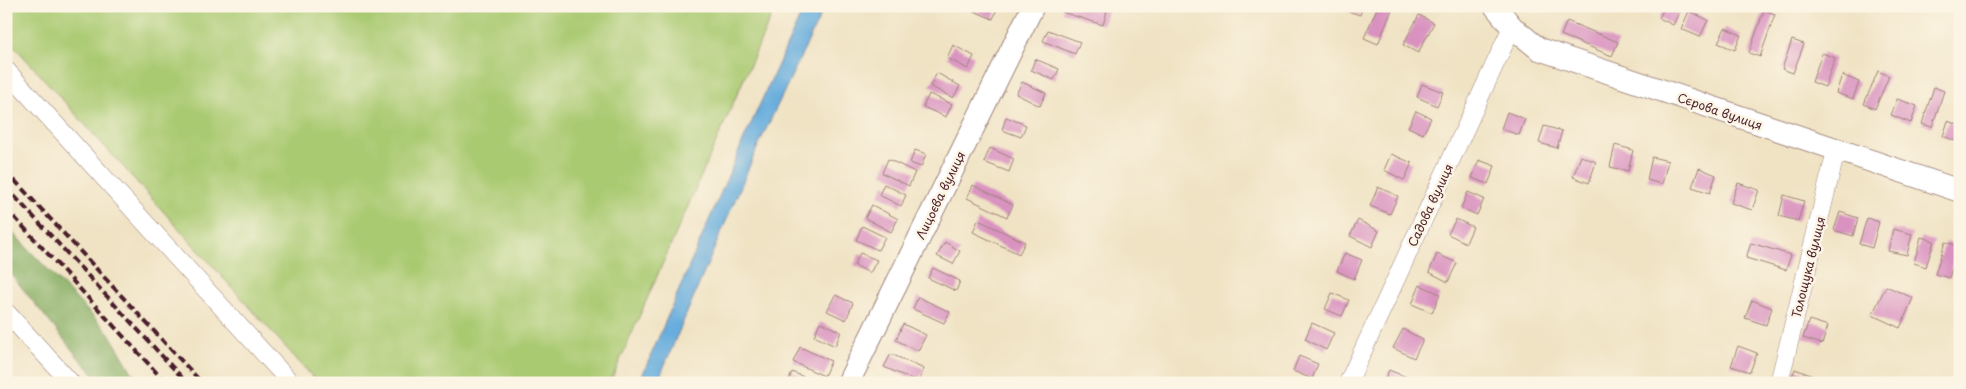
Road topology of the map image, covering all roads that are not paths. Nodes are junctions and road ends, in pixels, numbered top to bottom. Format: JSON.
{"nodes":[{"id":1,"x":1033,"y":6,"type":"edge"},
{"id":2,"x":1495,"y":6,"type":"edge"},
{"id":3,"x":1512,"y":27,"type":"junction"},
{"id":4,"x":6,"y":70,"type":"edge"},
{"id":5,"x":1836,"y":151,"type":"junction"},
{"id":6,"x":1960,"y":191,"type":"edge"},
{"id":7,"x":6,"y":312,"type":"edge"},
{"id":8,"x":72,"y":383,"type":"edge"},
{"id":9,"x":290,"y":383,"type":"edge"},
{"id":10,"x":848,"y":383,"type":"edge"},
{"id":11,"x":1348,"y":383,"type":"edge"},
{"id":12,"x":1779,"y":383,"type":"edge"}],
"edges":[{"from":1,"to":10,"type":"street","name":"Лицоєва вулиця"},
{"from":2,"to":3,"type":"street","name":"Сєрова вулиця"},
{"from":3,"to":5,"type":"street","name":"Сєрова вулиця"},
{"from":3,"to":11,"type":"street","name":"Садова вулиця"},
{"from":4,"to":9,"type":"street"},
{"from":5,"to":6,"type":"street","name":"Сєрова вулиця"},
{"from":5,"to":12,"type":"street","name":"Толощука вулиця"},
{"from":7,"to":8,"type":"street"}]}
